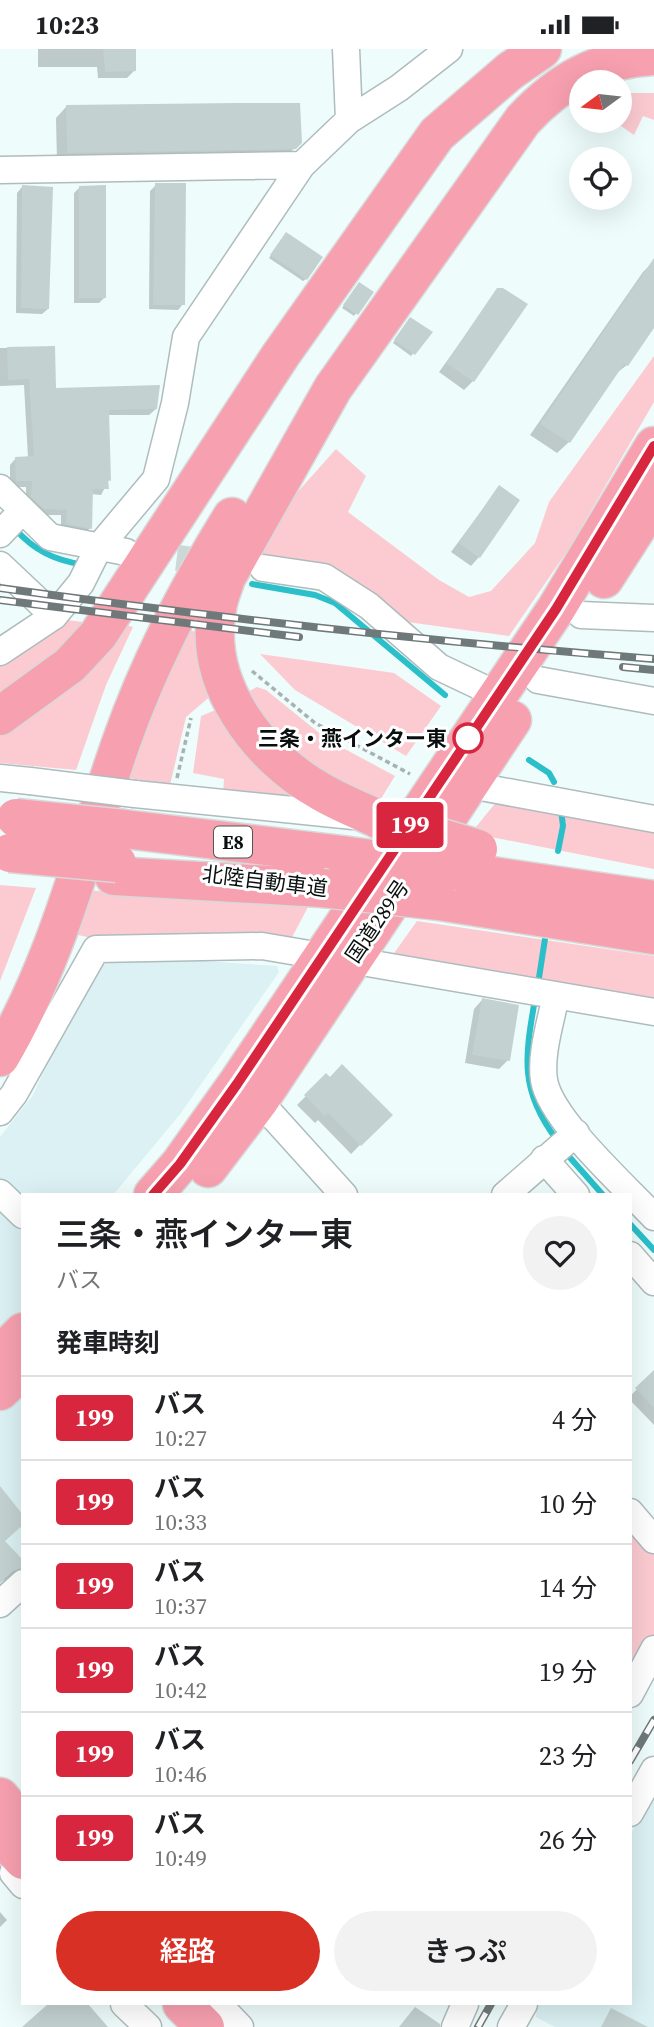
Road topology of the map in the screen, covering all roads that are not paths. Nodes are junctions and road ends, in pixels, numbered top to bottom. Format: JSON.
{"nodes":[{"id":1,"x":346,"y":49,"type":"edge"},
{"id":2,"x":449,"y":49,"type":"edge"},
{"id":3,"x":509,"y":49,"type":"edge"},
{"id":4,"x":542,"y":49,"type":"edge"},
{"id":5,"x":654,"y":56,"type":"edge"},
{"id":6,"x":632,"y":74,"type":"edge"},
{"id":7,"x":654,"y":74,"type":"edge"},
{"id":8,"x":569,"y":92,"type":"edge"},
{"id":9,"x":349,"y":120,"type":"junction"},
{"id":10,"x":523,"y":120,"type":"junction"},
{"id":11,"x":437,"y":134,"type":"junction"},
{"id":12,"x":302,"y":165,"type":"junction"},
{"id":13,"x":0,"y":170,"type":"edge"},
{"id":14,"x":280,"y":356,"type":"junction"},
{"id":15,"x":333,"y":389,"type":"junction"},
{"id":16,"x":654,"y":446,"type":"edge"},
{"id":17,"x":0,"y":488,"type":"edge"},
{"id":18,"x":654,"y":501,"type":"edge"},
{"id":19,"x":13,"y":521,"type":"edge"},
{"id":20,"x":97,"y":550,"type":"junction"},
{"id":21,"x":126,"y":552,"type":"tunnel mouth"},
{"id":22,"x":0,"y":565,"type":"edge"},
{"id":23,"x":263,"y":568,"type":"dead end"},
{"id":24,"x":54,"y":615,"type":"junction"},
{"id":25,"x":581,"y":615,"type":"junction"},
{"id":26,"x":654,"y":618,"type":"edge"},
{"id":27,"x":0,"y":652,"type":"edge"},
{"id":28,"x":538,"y":680,"type":"junction"},
{"id":29,"x":498,"y":695,"type":"junction"},
{"id":30,"x":654,"y":701,"type":"edge"},
{"id":31,"x":0,"y":716,"type":"edge"},
{"id":32,"x":0,"y":778,"type":"edge"},
{"id":33,"x":470,"y":785,"type":"junction"},
{"id":34,"x":378,"y":819,"type":"junction"},
{"id":35,"x":654,"y":819,"type":"edge"},
{"id":36,"x":122,"y":841,"type":"junction"},
{"id":37,"x":5,"y":846,"type":"edge"},
{"id":38,"x":458,"y":873,"type":"junction"},
{"id":39,"x":654,"y":890,"type":"edge"},
{"id":40,"x":654,"y":900,"type":"edge"},
{"id":41,"x":654,"y":935,"type":"edge"},
{"id":42,"x":335,"y":958,"type":"junction"},
{"id":43,"x":539,"y":992,"type":"junction"},
{"id":44,"x":0,"y":1010,"type":"edge"},
{"id":45,"x":654,"y":1012,"type":"edge"},
{"id":46,"x":0,"y":1057,"type":"edge"},
{"id":47,"x":248,"y":1092,"type":"junction"},
{"id":48,"x":0,"y":1112,"type":"edge"},
{"id":49,"x":560,"y":1146,"type":"junction"},
{"id":50,"x":0,"y":1193,"type":"edge"},
{"id":51,"x":155,"y":1193,"type":"edge"},
{"id":52,"x":187,"y":1193,"type":"edge"},
{"id":53,"x":342,"y":1193,"type":"edge"},
{"id":54,"x":507,"y":1193,"type":"edge"},
{"id":55,"x":575,"y":1193,"type":"edge"},
{"id":56,"x":622,"y":1193,"type":"edge"},
{"id":57,"x":632,"y":1200,"type":"edge"},
{"id":58,"x":21,"y":1213,"type":"edge"},
{"id":59,"x":654,"y":1217,"type":"edge"},
{"id":60,"x":632,"y":1257,"type":"edge"},
{"id":61,"x":654,"y":1282,"type":"edge"},
{"id":62,"x":21,"y":1334,"type":"edge"},
{"id":63,"x":0,"y":1355,"type":"edge"},
{"id":64,"x":21,"y":1371,"type":"edge"},
{"id":65,"x":0,"y":1391,"type":"edge"},
{"id":66,"x":632,"y":1514,"type":"edge"},
{"id":67,"x":654,"y":1540,"type":"edge"},
{"id":68,"x":21,"y":1585,"type":"edge"},
{"id":69,"x":0,"y":1604,"type":"edge"},
{"id":70,"x":654,"y":1649,"type":"edge"},
{"id":71,"x":632,"y":1690,"type":"edge"},
{"id":72,"x":654,"y":1770,"type":"edge"},
{"id":73,"x":0,"y":1797,"type":"edge"},
{"id":74,"x":632,"y":1809,"type":"edge"},
{"id":75,"x":21,"y":1822,"type":"edge"},
{"id":76,"x":0,"y":1835,"type":"edge"},
{"id":77,"x":21,"y":1860,"type":"edge"},
{"id":78,"x":21,"y":1864,"type":"edge"},
{"id":79,"x":21,"y":1883,"type":"edge"},
{"id":80,"x":125,"y":2005,"type":"edge"},
{"id":81,"x":156,"y":2005,"type":"edge"},
{"id":82,"x":465,"y":2005,"type":"edge"},
{"id":83,"x":195,"y":2016,"type":"edge"},
{"id":84,"x":148,"y":2027,"type":"edge"},
{"id":85,"x":240,"y":2027,"type":"edge"},
{"id":86,"x":455,"y":2027,"type":"edge"}],
"edges":[{"from":1,"to":9,"type":"street"},
{"from":2,"to":9,"type":"street"},
{"from":3,"to":11,"type":"highway"},
{"from":4,"to":11,"type":"highway"},
{"from":5,"to":10,"type":"highway"},
{"from":6,"to":7,"type":"highway"},
{"from":8,"to":10,"type":"highway"},
{"from":9,"to":12,"type":"street"},
{"from":10,"to":15,"type":"highway"},
{"from":11,"to":14,"type":"highway"},
{"from":12,"to":13,"type":"street"},
{"from":12,"to":20,"type":"street"},
{"from":14,"to":31,"type":"highway"},
{"from":14,"to":44,"type":"highway"},
{"from":15,"to":34,"type":"highway"},
{"from":15,"to":46,"type":"highway"},
{"from":16,"to":29,"type":"highway","name":"国道289号"},
{"from":17,"to":19,"type":"street"},
{"from":18,"to":25,"type":"highway","name":"国道289号"},
{"from":19,"to":20,"type":"street"},
{"from":20,"to":21,"type":"street"},
{"from":20,"to":24,"type":"street"},
{"from":22,"to":24,"type":"street"},
{"from":23,"to":29,"type":"street"},
{"from":24,"to":27,"type":"street"},
{"from":25,"to":26,"type":"street"},
{"from":25,"to":28,"type":"highway","name":"国道289号"},
{"from":28,"to":30,"type":"street"},
{"from":28,"to":33,"type":"highway","name":"国道289号"},
{"from":29,"to":42,"type":"highway","name":"国道289号"},
{"from":32,"to":36,"type":"street","bridge":true},
{"from":33,"to":35,"type":"street"},
{"from":33,"to":42,"type":"highway","name":"国道289号"},
{"from":34,"to":36,"type":"street"},
{"from":34,"to":38,"type":"highway","bridge":true},
{"from":36,"to":37,"type":"highway","name":"北陸自動車道","number":"E8","bridge":true},
{"from":36,"to":37,"type":"highway"},
{"from":36,"to":38,"type":"highway","name":"北陸自動車道","number":"E8","bridge":true},
{"from":36,"to":38,"type":"highway","name":"北陸自動車道","number":"E8","bridge":true},
{"from":38,"to":39,"type":"highway"},
{"from":38,"to":40,"type":"highway","name":"北陸自動車道","number":"E8"},
{"from":38,"to":41,"type":"highway","name":"北陸自動車道","number":"E8"},
{"from":42,"to":43,"type":"street"},
{"from":42,"to":47,"type":"highway","name":"国道289号"},
{"from":42,"to":48,"type":"street"},
{"from":43,"to":45,"type":"street"},
{"from":43,"to":49,"type":"street"},
{"from":47,"to":51,"type":"highway","name":"国道289号"},
{"from":47,"to":52,"type":"highway","name":"国道289号"},
{"from":47,"to":53,"type":"street"},
{"from":49,"to":54,"type":"street"},
{"from":49,"to":55,"type":"street"},
{"from":49,"to":56,"type":"street"},
{"from":50,"to":58,"type":"street"},
{"from":57,"to":59,"type":"street"},
{"from":60,"to":61,"type":"street"},
{"from":62,"to":63,"type":"highway"},
{"from":64,"to":65,"type":"highway"},
{"from":66,"to":67,"type":"street"},
{"from":68,"to":69,"type":"street"},
{"from":70,"to":71,"type":"street"},
{"from":72,"to":74,"type":"street"},
{"from":73,"to":75,"type":"highway"},
{"from":76,"to":77,"type":"highway"},
{"from":78,"to":79,"type":"street"},
{"from":80,"to":84,"type":"street"},
{"from":81,"to":83,"type":"highway"},
{"from":82,"to":86,"type":"street"},
{"from":83,"to":85,"type":"street"}]}
